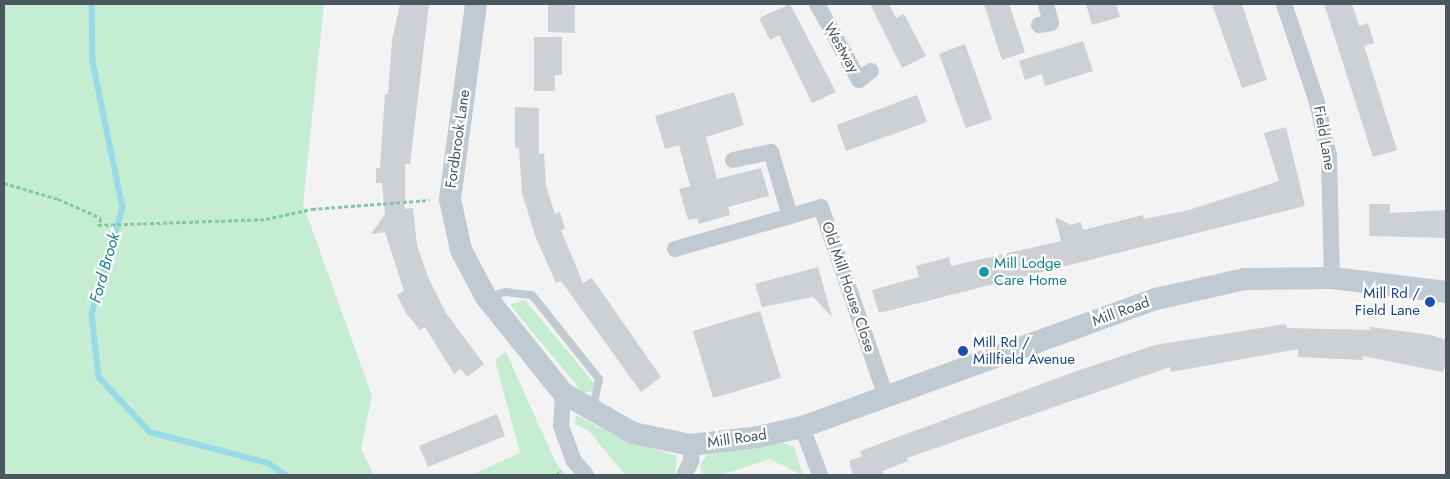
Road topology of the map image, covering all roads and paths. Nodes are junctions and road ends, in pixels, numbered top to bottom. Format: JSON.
{"nodes":[{"id":1,"x":476,"y":4,"type":"edge"},
{"id":2,"x":817,"y":4,"type":"edge"},
{"id":3,"x":1046,"y":4,"type":"edge"},
{"id":4,"x":1284,"y":4,"type":"edge"},
{"id":5,"x":1039,"y":26,"type":"dead end"},
{"id":6,"x":871,"y":71,"type":"dead end"},
{"id":7,"x":733,"y":160,"type":"dead end"},
{"id":8,"x":4,"y":183,"type":"edge"},
{"id":9,"x":450,"y":199,"type":"junction"},
{"id":10,"x":790,"y":216,"type":"junction"},
{"id":11,"x":675,"y":249,"type":"dead end"},
{"id":12,"x":1332,"y":278,"type":"junction"},
{"id":13,"x":1446,"y":292,"type":"edge"},
{"id":14,"x":486,"y":297,"type":"junction"},
{"id":15,"x":563,"y":393,"type":"junction"},
{"id":16,"x":886,"y":397,"type":"junction"},
{"id":17,"x":591,"y":412,"type":"junction"},
{"id":18,"x":802,"y":427,"type":"junction"},
{"id":19,"x":658,"y":439,"type":"joint"},
{"id":20,"x":691,"y":445,"type":"junction"},
{"id":21,"x":586,"y":475,"type":"edge"},
{"id":22,"x":684,"y":475,"type":"edge"},
{"id":23,"x":820,"y":475,"type":"edge"}],
"edges":[{"from":1,"to":9,"type":"street","name":"Fordbrook Lane"},
{"from":2,"to":6,"type":"street","name":"Westway"},
{"from":3,"to":5,"type":"street"},
{"from":4,"to":12,"type":"street","name":"Field Lane"},
{"from":7,"to":10,"type":"street"},
{"from":8,"to":9,"type":"path"},
{"from":9,"to":14,"type":"street","name":"Fordbrook Lane"},
{"from":10,"to":11,"type":"street","name":"Old Mill House Close"},
{"from":10,"to":16,"type":"street","name":"Old Mill House Close"},
{"from":12,"to":13,"type":"street","name":"Mill Road"},
{"from":12,"to":16,"type":"street","name":"Mill Road"},
{"from":14,"to":15,"type":"street","name":"Fordbrook Lane"},
{"from":14,"to":17,"type":"lane"},
{"from":15,"to":17,"type":"street","name":"Fordbrook Lane"},
{"from":15,"to":21,"type":"street"},
{"from":16,"to":18,"type":"street","name":"Mill Road"},
{"from":17,"to":19,"type":"street","name":"Fordbrook Lane"},
{"from":18,"to":20,"type":"street","name":"Mill Road"},
{"from":18,"to":23,"type":"street"},
{"from":19,"to":20,"type":"street","name":"Mill Road"},
{"from":20,"to":22,"type":"street","name":"Mill Road"}]}
